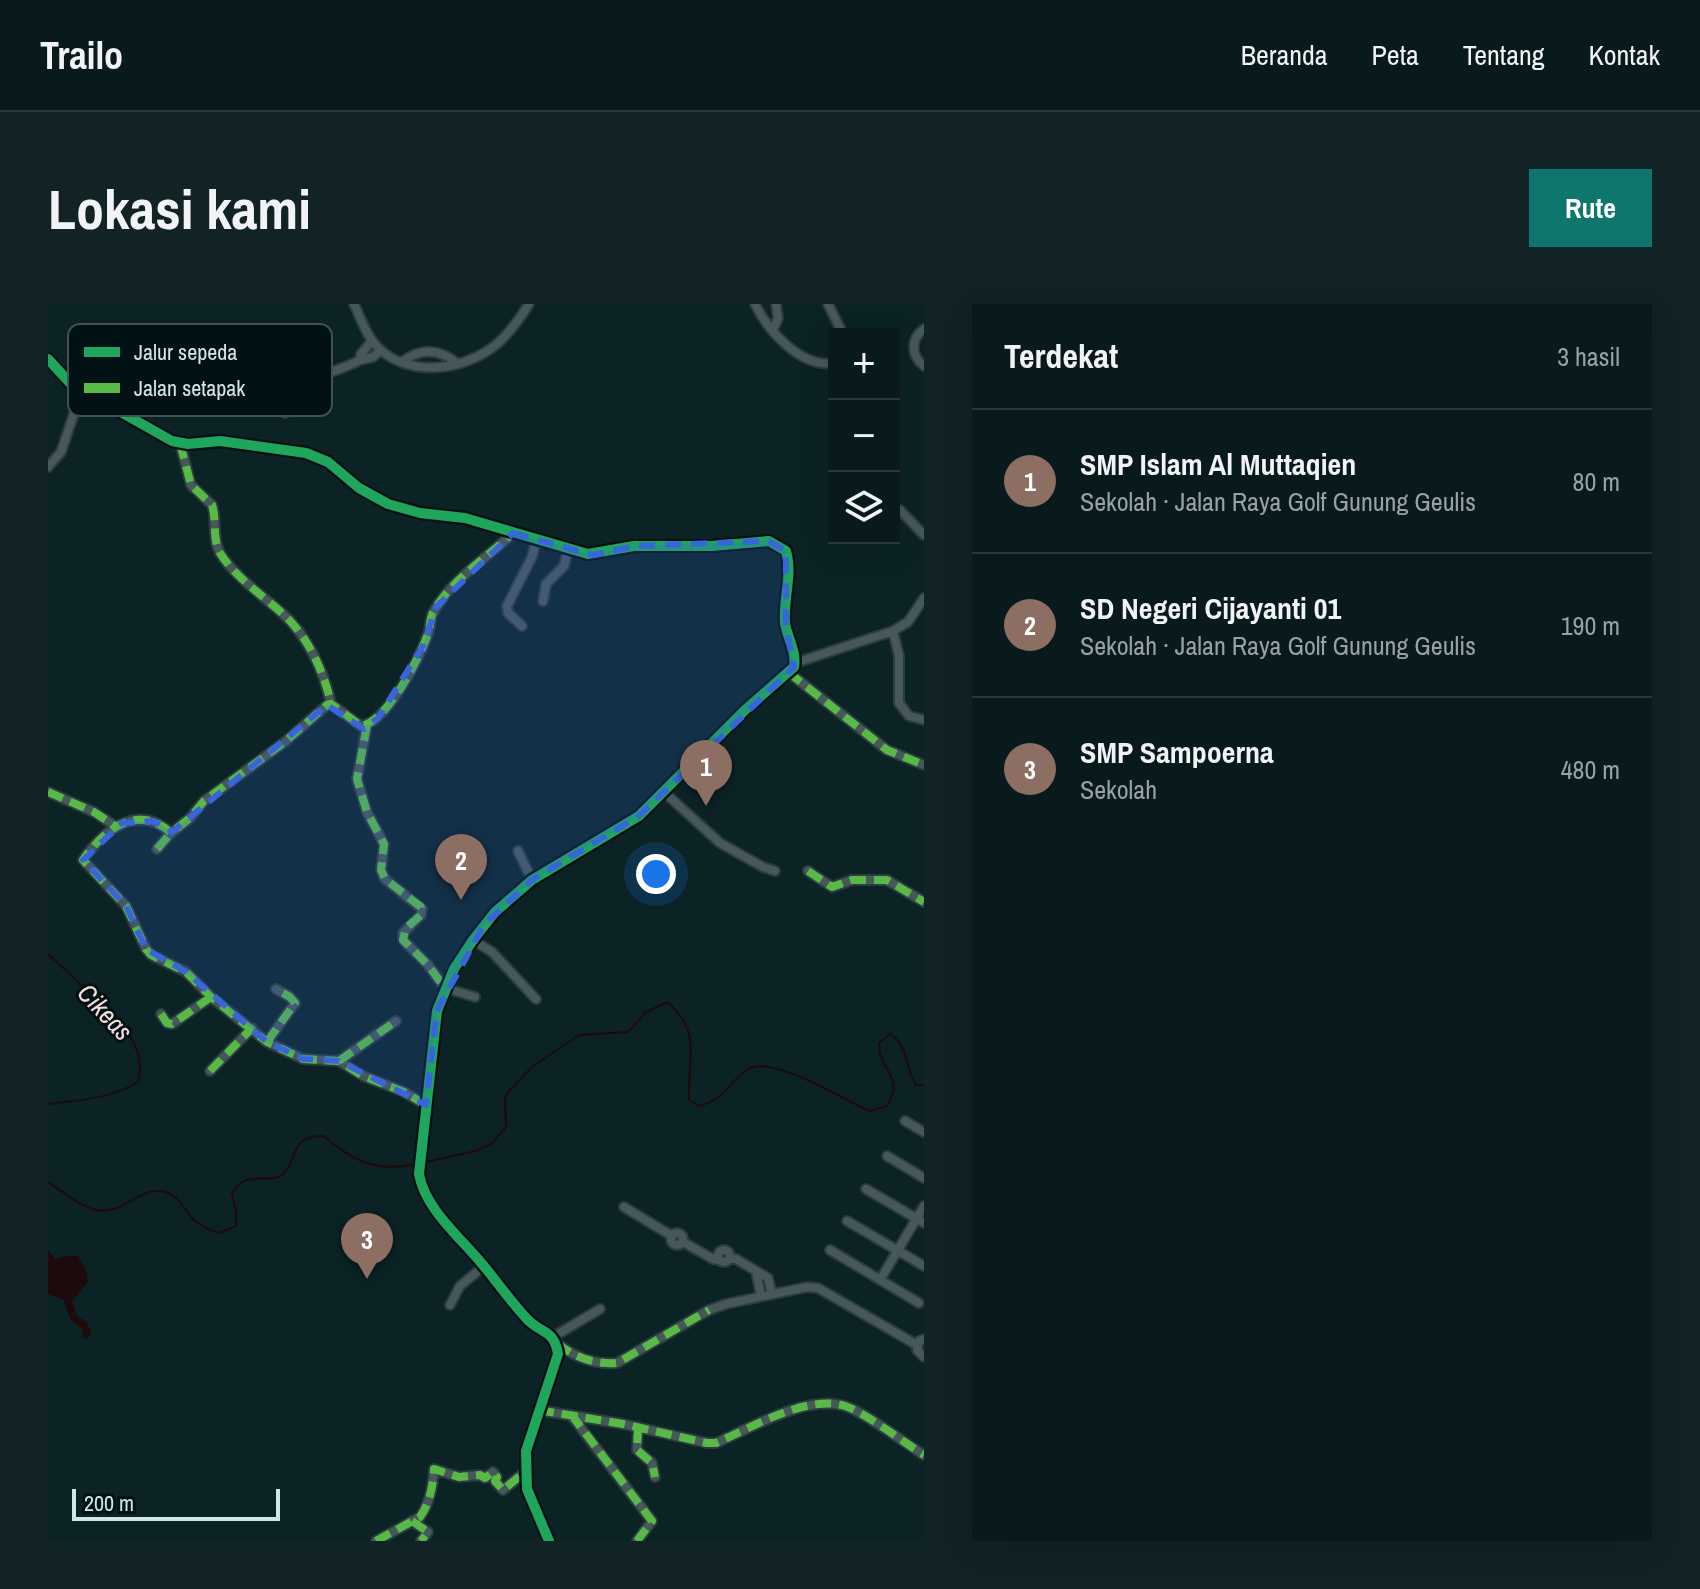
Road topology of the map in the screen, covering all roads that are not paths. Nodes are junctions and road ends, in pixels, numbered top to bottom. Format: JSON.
{"nodes":[{"id":1,"x":354,"y":304,"type":"edge"},
{"id":2,"x":529,"y":304,"type":"edge"},
{"id":3,"x":755,"y":304,"type":"edge"},
{"id":4,"x":776,"y":304,"type":"edge"},
{"id":5,"x":828,"y":304,"type":"edge"},
{"id":6,"x":840,"y":328,"type":"edge"},
{"id":7,"x":924,"y":329,"type":"edge"},
{"id":8,"x":773,"y":330,"type":"junction"},
{"id":9,"x":372,"y":341,"type":"junction"},
{"id":10,"x":381,"y":350,"type":"junction"},
{"id":11,"x":48,"y":359,"type":"edge"},
{"id":12,"x":360,"y":360,"type":"junction"},
{"id":13,"x":402,"y":362,"type":"junction"},
{"id":14,"x":458,"y":364,"type":"junction"},
{"id":15,"x":828,"y":364,"type":"edge"},
{"id":16,"x":924,"y":366,"type":"edge"},
{"id":17,"x":332,"y":372,"type":"edge"},
{"id":18,"x":68,"y":380,"type":"edge"},
{"id":19,"x":73,"y":416,"type":"edge"},
{"id":20,"x":130,"y":416,"type":"edge"},
{"id":21,"x":180,"y":443,"type":"junction"},
{"id":22,"x":48,"y":467,"type":"edge"},
{"id":23,"x":900,"y":510,"type":"dead end"},
{"id":24,"x":513,"y":533,"type":"junction"},
{"id":25,"x":924,"y":535,"type":"edge"},
{"id":26,"x":536,"y":540,"type":"junction"},
{"id":27,"x":568,"y":549,"type":"junction"},
{"id":28,"x":924,"y":598,"type":"edge"},
{"id":29,"x":543,"y":601,"type":"dead end"},
{"id":30,"x":522,"y":626,"type":"dead end"},
{"id":31,"x":893,"y":631,"type":"junction"},
{"id":32,"x":791,"y":668,"type":"junction"},
{"id":33,"x":331,"y":704,"type":"junction"},
{"id":34,"x":924,"y":720,"type":"edge"},
{"id":35,"x":367,"y":725,"type":"junction"},
{"id":36,"x":924,"y":765,"type":"edge"},
{"id":37,"x":48,"y":792,"type":"edge"},
{"id":38,"x":664,"y":792,"type":"junction"},
{"id":39,"x":115,"y":826,"type":"junction"},
{"id":40,"x":171,"y":833,"type":"junction"},
{"id":41,"x":157,"y":849,"type":"dead end"},
{"id":42,"x":518,"y":851,"type":"dead end"},
{"id":43,"x":775,"y":871,"type":"dead end"},
{"id":44,"x":808,"y":871,"type":"dead end"},
{"id":45,"x":532,"y":880,"type":"junction"},
{"id":46,"x":924,"y":902,"type":"edge"},
{"id":47,"x":473,"y":940,"type":"junction"},
{"id":48,"x":445,"y":988,"type":"junction"},
{"id":49,"x":276,"y":989,"type":"dead end"},
{"id":50,"x":211,"y":997,"type":"junction"},
{"id":51,"x":475,"y":997,"type":"dead end"},
{"id":52,"x":536,"y":999,"type":"dead end"},
{"id":53,"x":161,"y":1014,"type":"dead end"},
{"id":54,"x":396,"y":1021,"type":"dead end"},
{"id":55,"x":252,"y":1028,"type":"junction"},
{"id":56,"x":267,"y":1042,"type":"junction"},
{"id":57,"x":339,"y":1061,"type":"junction"},
{"id":58,"x":210,"y":1071,"type":"dead end"},
{"id":59,"x":426,"y":1105,"type":"junction"},
{"id":60,"x":905,"y":1121,"type":"dead end"},
{"id":61,"x":924,"y":1132,"type":"edge"},
{"id":62,"x":887,"y":1156,"type":"dead end"},
{"id":63,"x":924,"y":1178,"type":"edge"},
{"id":64,"x":866,"y":1189,"type":"dead end"},
{"id":65,"x":924,"y":1206,"type":"edge"},
{"id":66,"x":624,"y":1207,"type":"dead end"},
{"id":67,"x":847,"y":1221,"type":"dead end"},
{"id":68,"x":920,"y":1221,"type":"edge"},
{"id":69,"x":830,"y":1250,"type":"dead end"},
{"id":70,"x":897,"y":1251,"type":"junction"},
{"id":71,"x":484,"y":1266,"type":"junction"},
{"id":72,"x":924,"y":1266,"type":"edge"},
{"id":73,"x":756,"y":1271,"type":"junction"},
{"id":74,"x":880,"y":1280,"type":"junction"},
{"id":75,"x":772,"y":1294,"type":"junction"},
{"id":76,"x":761,"y":1296,"type":"junction"},
{"id":77,"x":919,"y":1303,"type":"dead end"},
{"id":78,"x":450,"y":1305,"type":"dead end"},
{"id":79,"x":600,"y":1309,"type":"dead end"},
{"id":80,"x":555,"y":1340,"type":"junction"},
{"id":81,"x":920,"y":1342,"type":"edge"},
{"id":82,"x":924,"y":1357,"type":"edge"},
{"id":83,"x":538,"y":1410,"type":"junction"},
{"id":84,"x":571,"y":1414,"type":"junction"},
{"id":85,"x":638,"y":1427,"type":"junction"},
{"id":86,"x":924,"y":1455,"type":"edge"},
{"id":87,"x":527,"y":1470,"type":"junction"},
{"id":88,"x":655,"y":1477,"type":"dead end"},
{"id":89,"x":412,"y":1521,"type":"junction"},
{"id":90,"x":376,"y":1541,"type":"edge"},
{"id":91,"x":421,"y":1541,"type":"edge"},
{"id":92,"x":549,"y":1541,"type":"edge"},
{"id":93,"x":637,"y":1541,"type":"edge"}],
"edges":[{"from":1,"to":9,"type":"street"},
{"from":2,"to":14,"type":"street"},
{"from":3,"to":8,"type":"street"},
{"from":4,"to":8,"type":"street"},
{"from":5,"to":6,"type":"street"},
{"from":7,"to":16,"type":"street"},
{"from":8,"to":15,"type":"street"},
{"from":9,"to":10,"type":"street"},
{"from":9,"to":12,"type":"street"},
{"from":10,"to":12,"type":"street"},
{"from":10,"to":13,"type":"street"},
{"from":11,"to":18,"type":"main road"},
{"from":12,"to":17,"type":"street"},
{"from":13,"to":14,"type":"street"},
{"from":13,"to":14,"type":"street"},
{"from":19,"to":22,"type":"street"},
{"from":20,"to":21,"type":"main road"},
{"from":21,"to":24,"type":"main road"},
{"from":21,"to":33,"type":"street"},
{"from":23,"to":25,"type":"street"},
{"from":24,"to":26,"type":"main road"},
{"from":24,"to":35,"type":"street"},
{"from":26,"to":27,"type":"main road"},
{"from":26,"to":30,"type":"street"},
{"from":27,"to":29,"type":"street"},
{"from":27,"to":32,"type":"main road"},
{"from":28,"to":31,"type":"street"},
{"from":31,"to":32,"type":"street"},
{"from":31,"to":34,"type":"street"},
{"from":32,"to":36,"type":"street"},
{"from":32,"to":38,"type":"main road"},
{"from":33,"to":35,"type":"street"},
{"from":33,"to":40,"type":"street"},
{"from":35,"to":48,"type":"street"},
{"from":37,"to":39,"type":"street"},
{"from":38,"to":43,"type":"street"},
{"from":38,"to":45,"type":"main road"},
{"from":39,"to":40,"type":"street"},
{"from":39,"to":50,"type":"street"},
{"from":40,"to":41,"type":"street"},
{"from":42,"to":45,"type":"street"},
{"from":44,"to":46,"type":"street"},
{"from":45,"to":47,"type":"main road"},
{"from":47,"to":48,"type":"main road"},
{"from":47,"to":52,"type":"street"},
{"from":48,"to":51,"type":"street"},
{"from":48,"to":59,"type":"main road"},
{"from":49,"to":56,"type":"street"},
{"from":50,"to":53,"type":"street"},
{"from":50,"to":55,"type":"street"},
{"from":54,"to":57,"type":"street"},
{"from":55,"to":56,"type":"street"},
{"from":55,"to":58,"type":"street"},
{"from":56,"to":57,"type":"street"},
{"from":57,"to":59,"type":"street"},
{"from":59,"to":71,"type":"main road"},
{"from":60,"to":61,"type":"street"},
{"from":62,"to":63,"type":"street"},
{"from":64,"to":68,"type":"street"},
{"from":65,"to":68,"type":"street"},
{"from":66,"to":73,"type":"street"},
{"from":67,"to":70,"type":"street"},
{"from":68,"to":70,"type":"street"},
{"from":69,"to":74,"type":"street"},
{"from":70,"to":72,"type":"street"},
{"from":70,"to":74,"type":"street"},
{"from":71,"to":78,"type":"street"},
{"from":71,"to":80,"type":"main road"},
{"from":73,"to":75,"type":"street"},
{"from":73,"to":76,"type":"street"},
{"from":74,"to":77,"type":"street"},
{"from":75,"to":76,"type":"street"},
{"from":75,"to":81,"type":"street"},
{"from":76,"to":80,"type":"street"},
{"from":79,"to":80,"type":"street"},
{"from":80,"to":83,"type":"main road"},
{"from":81,"to":82,"type":"street"},
{"from":83,"to":84,"type":"street"},
{"from":83,"to":87,"type":"main road"},
{"from":84,"to":85,"type":"street"},
{"from":84,"to":93,"type":"street"},
{"from":85,"to":86,"type":"street"},
{"from":85,"to":88,"type":"street"},
{"from":87,"to":89,"type":"street"},
{"from":87,"to":92,"type":"main road"},
{"from":89,"to":90,"type":"street"},
{"from":89,"to":91,"type":"street"}]}
